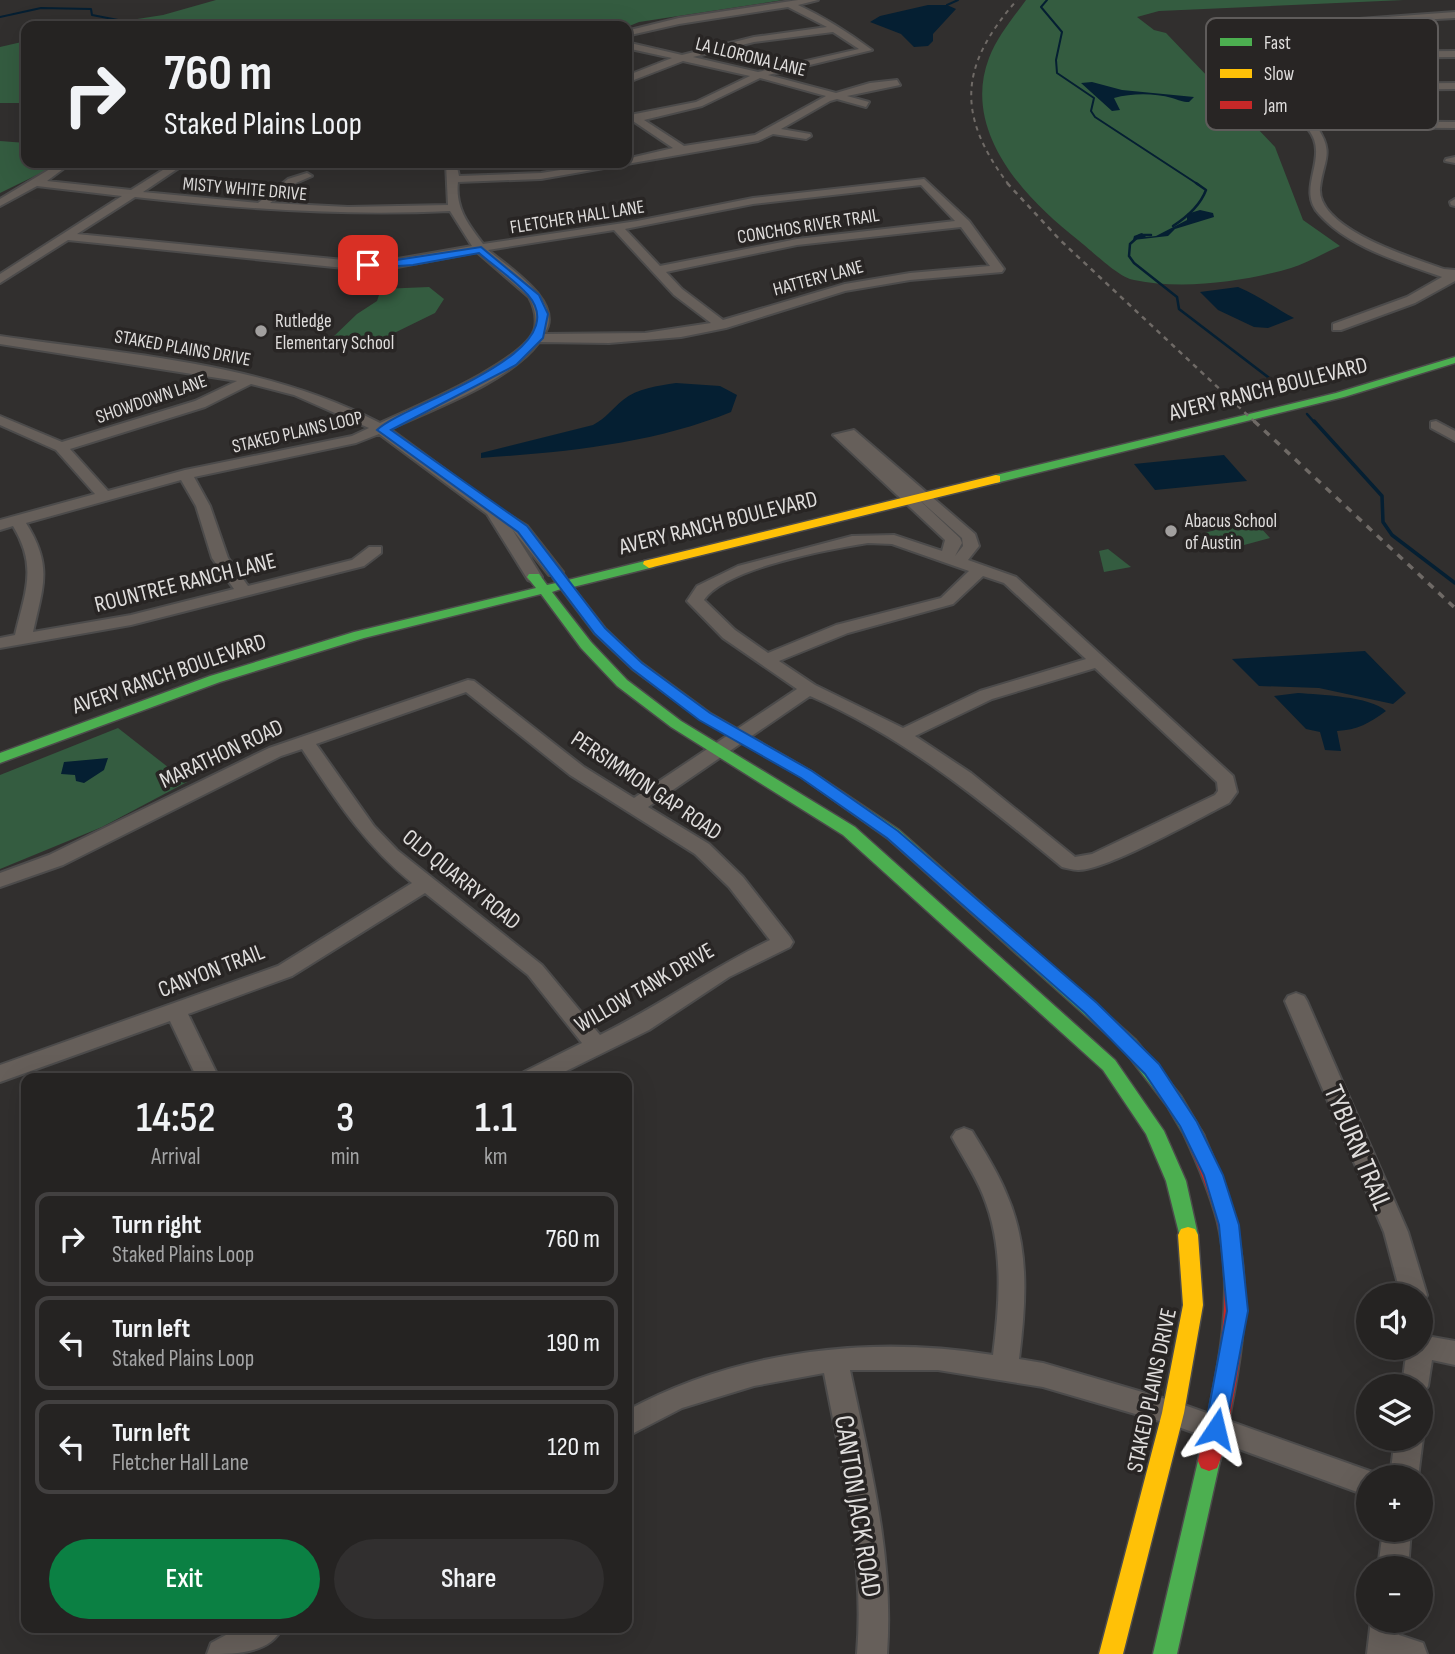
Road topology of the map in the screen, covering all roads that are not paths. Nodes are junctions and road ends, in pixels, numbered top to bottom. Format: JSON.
{"nodes":[{"id":1,"x":814,"y":0,"type":"edge"},
{"id":2,"x":791,"y":5,"type":"junction"},
{"id":3,"x":1455,"y":15,"type":"edge"},
{"id":4,"x":1429,"y":17,"type":"joint"},
{"id":5,"x":1409,"y":18,"type":"edge"},
{"id":6,"x":1438,"y":21,"type":"edge"},
{"id":7,"x":1448,"y":26,"type":"dead end"},
{"id":8,"x":835,"y":29,"type":"junction"},
{"id":9,"x":632,"y":33,"type":"edge"},
{"id":10,"x":632,"y":46,"type":"edge"},
{"id":11,"x":681,"y":57,"type":"junction"},
{"id":12,"x":758,"y":75,"type":"junction"},
{"id":13,"x":632,"y":77,"type":"edge"},
{"id":14,"x":897,"y":83,"type":"dead end"},
{"id":15,"x":835,"y":96,"type":"junction"},
{"id":16,"x":866,"y":104,"type":"dead end"},
{"id":17,"x":632,"y":117,"type":"edge"},
{"id":18,"x":632,"y":118,"type":"edge"},
{"id":19,"x":1312,"y":130,"type":"edge"},
{"id":20,"x":774,"y":131,"type":"junction"},
{"id":21,"x":806,"y":136,"type":"dead end"},
{"id":22,"x":682,"y":149,"type":"junction"},
{"id":23,"x":632,"y":160,"type":"edge"},
{"id":24,"x":58,"y":168,"type":"edge"},
{"id":25,"x":173,"y":168,"type":"edge"},
{"id":26,"x":452,"y":168,"type":"edge"},
{"id":27,"x":573,"y":168,"type":"edge"},
{"id":28,"x":307,"y":176,"type":"dead end"},
{"id":29,"x":453,"y":179,"type":"junction"},
{"id":30,"x":924,"y":182,"type":"joint"},
{"id":31,"x":36,"y":183,"type":"junction"},
{"id":32,"x":132,"y":195,"type":"junction"},
{"id":33,"x":0,"y":202,"type":"edge"},
{"id":34,"x":259,"y":207,"type":"junction"},
{"id":35,"x":453,"y":208,"type":"junction"},
{"id":36,"x":965,"y":223,"type":"junction"},
{"id":37,"x":617,"y":228,"type":"junction"},
{"id":38,"x":68,"y":237,"type":"junction"},
{"id":39,"x":481,"y":250,"type":"junction"},
{"id":40,"x":657,"y":270,"type":"junction"},
{"id":41,"x":1454,"y":276,"type":"edge"},
{"id":42,"x":0,"y":279,"type":"edge"},
{"id":43,"x":722,"y":325,"type":"junction"},
{"id":44,"x":1337,"y":327,"type":"dead end"},
{"id":45,"x":537,"y":338,"type":"junction"},
{"id":46,"x":0,"y":340,"type":"edge"},
{"id":47,"x":1455,"y":346,"type":"edge"},
{"id":48,"x":1455,"y":360,"type":"edge"},
{"id":49,"x":251,"y":379,"type":"junction"},
{"id":50,"x":0,"y":420,"type":"edge"},
{"id":51,"x":1455,"y":420,"type":"edge"},
{"id":52,"x":383,"y":430,"type":"junction"},
{"id":53,"x":847,"y":435,"type":"dead end"},
{"id":54,"x":1455,"y":437,"type":"edge"},
{"id":55,"x":61,"y":447,"type":"junction"},
{"id":56,"x":185,"y":474,"type":"junction"},
{"id":57,"x":911,"y":492,"type":"junction"},
{"id":58,"x":104,"y":495,"type":"junction"},
{"id":59,"x":493,"y":510,"type":"junction"},
{"id":60,"x":17,"y":521,"type":"junction"},
{"id":61,"x":0,"y":525,"type":"edge"},
{"id":62,"x":375,"y":550,"type":"dead end"},
{"id":63,"x":952,"y":560,"type":"junction"},
{"id":64,"x":981,"y":569,"type":"junction"},
{"id":65,"x":559,"y":578,"type":"junction"},
{"id":66,"x":539,"y":582,"type":"junction"},
{"id":67,"x":243,"y":590,"type":"junction"},
{"id":68,"x":23,"y":639,"type":"junction"},
{"id":69,"x":0,"y":643,"type":"edge"},
{"id":70,"x":766,"y":660,"type":"junction"},
{"id":71,"x":1098,"y":661,"type":"junction"},
{"id":72,"x":468,"y":685,"type":"joint"},
{"id":73,"x":809,"y":689,"type":"junction"},
{"id":74,"x":133,"y":691,"type":"dead end"},
{"id":75,"x":21,"y":732,"type":"dead end"},
{"id":76,"x":902,"y":735,"type":"junction"},
{"id":77,"x":740,"y":737,"type":"junction"},
{"id":78,"x":0,"y":741,"type":"edge"},
{"id":79,"x":306,"y":742,"type":"junction"},
{"id":80,"x":721,"y":749,"type":"junction"},
{"id":81,"x":0,"y":758,"type":"edge"},
{"id":82,"x":634,"y":807,"type":"junction"},
{"id":83,"x":0,"y":880,"type":"edge"},
{"id":84,"x":425,"y":885,"type":"junction"},
{"id":85,"x":783,"y":942,"type":"joint"},
{"id":86,"x":1296,"y":1001,"type":"dead end"},
{"id":87,"x":176,"y":1012,"type":"junction"},
{"id":88,"x":597,"y":1046,"type":"junction"},
{"id":89,"x":206,"y":1073,"type":"edge"},
{"id":90,"x":542,"y":1073,"type":"edge"},
{"id":91,"x":0,"y":1074,"type":"edge"},
{"id":92,"x":964,"y":1137,"type":"dead end"},
{"id":93,"x":1411,"y":1283,"type":"edge"},
{"id":94,"x":1433,"y":1349,"type":"edge"},
{"id":95,"x":1455,"y":1353,"type":"edge"},
{"id":96,"x":834,"y":1359,"type":"junction"},
{"id":97,"x":1005,"y":1369,"type":"junction"},
{"id":98,"x":1172,"y":1413,"type":"junction"},
{"id":99,"x":632,"y":1422,"type":"edge"},
{"id":100,"x":1216,"y":1429,"type":"junction"},
{"id":101,"x":1356,"y":1479,"type":"edge"},
{"id":102,"x":258,"y":1633,"type":"edge"},
{"id":103,"x":1384,"y":1640,"type":"edge"},
{"id":104,"x":222,"y":1654,"type":"edge"},
{"id":105,"x":872,"y":1654,"type":"edge"},
{"id":106,"x":1111,"y":1654,"type":"edge"},
{"id":107,"x":1165,"y":1654,"type":"edge"},
{"id":108,"x":1412,"y":1654,"type":"edge"}],
"edges":[{"from":1,"to":2,"type":"street"},
{"from":2,"to":8,"type":"street"},
{"from":2,"to":9,"type":"street"},
{"from":3,"to":4,"type":"street"},
{"from":4,"to":5,"type":"street"},
{"from":6,"to":7,"type":"street"},
{"from":8,"to":11,"type":"street"},
{"from":8,"to":12,"type":"street"},
{"from":10,"to":11,"type":"street","name":"LA LLORONA LANE"},
{"from":11,"to":12,"type":"street","name":"LA LLORONA LANE"},
{"from":11,"to":13,"type":"street"},
{"from":12,"to":15,"type":"street","name":"LA LLORONA LANE"},
{"from":12,"to":17,"type":"street"},
{"from":14,"to":15,"type":"street"},
{"from":15,"to":16,"type":"street","name":"LA LLORONA LANE"},
{"from":15,"to":20,"type":"street"},
{"from":18,"to":22,"type":"street"},
{"from":19,"to":41,"type":"street"},
{"from":20,"to":21,"type":"street"},
{"from":20,"to":22,"type":"street"},
{"from":22,"to":23,"type":"street"},
{"from":24,"to":31,"type":"street"},
{"from":25,"to":32,"type":"street"},
{"from":26,"to":29,"type":"street"},
{"from":27,"to":29,"type":"street"},
{"from":28,"to":34,"type":"street"},
{"from":29,"to":35,"type":"street"},
{"from":30,"to":36,"type":"street","name":"HATTERY LANE"},
{"from":30,"to":37,"type":"street","name":"FLETCHER HALL LANE"},
{"from":31,"to":32,"type":"street","name":"MISTY WHITE DRIVE"},
{"from":31,"to":33,"type":"street"},
{"from":32,"to":34,"type":"street","name":"MISTY WHITE DRIVE"},
{"from":32,"to":38,"type":"street"},
{"from":34,"to":35,"type":"street","name":"MISTY WHITE DRIVE"},
{"from":35,"to":39,"type":"street"},
{"from":36,"to":40,"type":"street","name":"CONCHOS RIVER TRAIL"},
{"from":36,"to":43,"type":"street","name":"HATTERY LANE"},
{"from":37,"to":39,"type":"street","name":"FLETCHER HALL LANE"},
{"from":37,"to":40,"type":"street"},
{"from":38,"to":39,"type":"street","name":"FLETCHER HALL LANE"},
{"from":38,"to":42,"type":"street"},
{"from":39,"to":45,"type":"street"},
{"from":40,"to":43,"type":"street"},
{"from":41,"to":44,"type":"street"},
{"from":43,"to":45,"type":"street","name":"HATTERY LANE"},
{"from":45,"to":52,"type":"street","name":"STAKED PLAINS LOOP"},
{"from":46,"to":49,"type":"street","name":"STAKED PLAINS DRIVE"},
{"from":47,"to":57,"type":"main road","name":"AVERY RANCH BOULEVARD"},
{"from":48,"to":57,"type":"main road","name":"AVERY RANCH BOULEVARD"},
{"from":49,"to":52,"type":"street","name":"STAKED PLAINS DRIVE"},
{"from":49,"to":55,"type":"street","name":"SHOWDOWN LANE"},
{"from":50,"to":55,"type":"street"},
{"from":51,"to":54,"type":"street"},
{"from":52,"to":56,"type":"street","name":"STAKED PLAINS LOOP"},
{"from":52,"to":59,"type":"street","name":"STAKED PLAINS DRIVE"},
{"from":53,"to":57,"type":"street"},
{"from":55,"to":58,"type":"street"},
{"from":56,"to":58,"type":"street","name":"STAKED PLAINS LOOP"},
{"from":56,"to":67,"type":"street"},
{"from":57,"to":63,"type":"street"},
{"from":57,"to":65,"type":"main road","name":"AVERY RANCH BOULEVARD"},
{"from":58,"to":60,"type":"street","name":"STAKED PLAINS LOOP"},
{"from":59,"to":65,"type":"street","name":"STAKED PLAINS DRIVE"},
{"from":59,"to":66,"type":"street","name":"STAKED PLAINS DRIVE"},
{"from":60,"to":61,"type":"street","name":"STAKED PLAINS LOOP"},
{"from":60,"to":68,"type":"street"},
{"from":62,"to":67,"type":"street","name":"ROUNTREE RANCH LANE"},
{"from":63,"to":64,"type":"street"},
{"from":63,"to":70,"type":"street"},
{"from":64,"to":70,"type":"street"},
{"from":64,"to":71,"type":"street"},
{"from":65,"to":66,"type":"main road","name":"AVERY RANCH BOULEVARD"},
{"from":65,"to":77,"type":"main road","name":"STAKED PLAINS DRIVE"},
{"from":66,"to":74,"type":"main road","name":"AVERY RANCH BOULEVARD"},
{"from":66,"to":80,"type":"main road","name":"STAKED PLAINS DRIVE"},
{"from":66,"to":81,"type":"main road","name":"AVERY RANCH BOULEVARD"},
{"from":67,"to":68,"type":"street","name":"ROUNTREE RANCH LANE"},
{"from":68,"to":69,"type":"street","name":"ROUNTREE RANCH LANE"},
{"from":70,"to":73,"type":"street"},
{"from":71,"to":76,"type":"street"},
{"from":71,"to":76,"type":"street"},
{"from":72,"to":79,"type":"street","name":"MARATHON ROAD"},
{"from":72,"to":82,"type":"street","name":"PERSIMMON GAP ROAD"},
{"from":73,"to":76,"type":"street"},
{"from":73,"to":77,"type":"street"},
{"from":75,"to":78,"type":"main road"},
{"from":77,"to":80,"type":"street"},
{"from":77,"to":100,"type":"main road","name":"STAKED PLAINS DRIVE"},
{"from":79,"to":83,"type":"street","name":"MARATHON ROAD"},
{"from":79,"to":84,"type":"street","name":"OLD QUARRY ROAD"},
{"from":80,"to":82,"type":"street"},
{"from":80,"to":98,"type":"main road","name":"STAKED PLAINS DRIVE"},
{"from":82,"to":85,"type":"street","name":"PERSIMMON GAP ROAD"},
{"from":84,"to":87,"type":"street","name":"CANYON TRAIL"},
{"from":84,"to":88,"type":"street","name":"OLD QUARRY ROAD"},
{"from":85,"to":88,"type":"street","name":"WILLOW TANK DRIVE"},
{"from":86,"to":93,"type":"street","name":"TYBURN TRAIL"},
{"from":87,"to":89,"type":"street"},
{"from":87,"to":91,"type":"street","name":"CANYON TRAIL"},
{"from":88,"to":90,"type":"street","name":"WILLOW TANK DRIVE"},
{"from":92,"to":97,"type":"street"},
{"from":94,"to":95,"type":"street"},
{"from":96,"to":97,"type":"street"},
{"from":96,"to":99,"type":"street"},
{"from":96,"to":105,"type":"street","name":"CANTON JACK ROAD"},
{"from":97,"to":98,"type":"street"},
{"from":98,"to":100,"type":"street"},
{"from":98,"to":106,"type":"main road","name":"STAKED PLAINS DRIVE"},
{"from":100,"to":101,"type":"street"},
{"from":100,"to":107,"type":"main road","name":"STAKED PLAINS DRIVE"},
{"from":102,"to":104,"type":"street"},
{"from":103,"to":108,"type":"street"}]}
